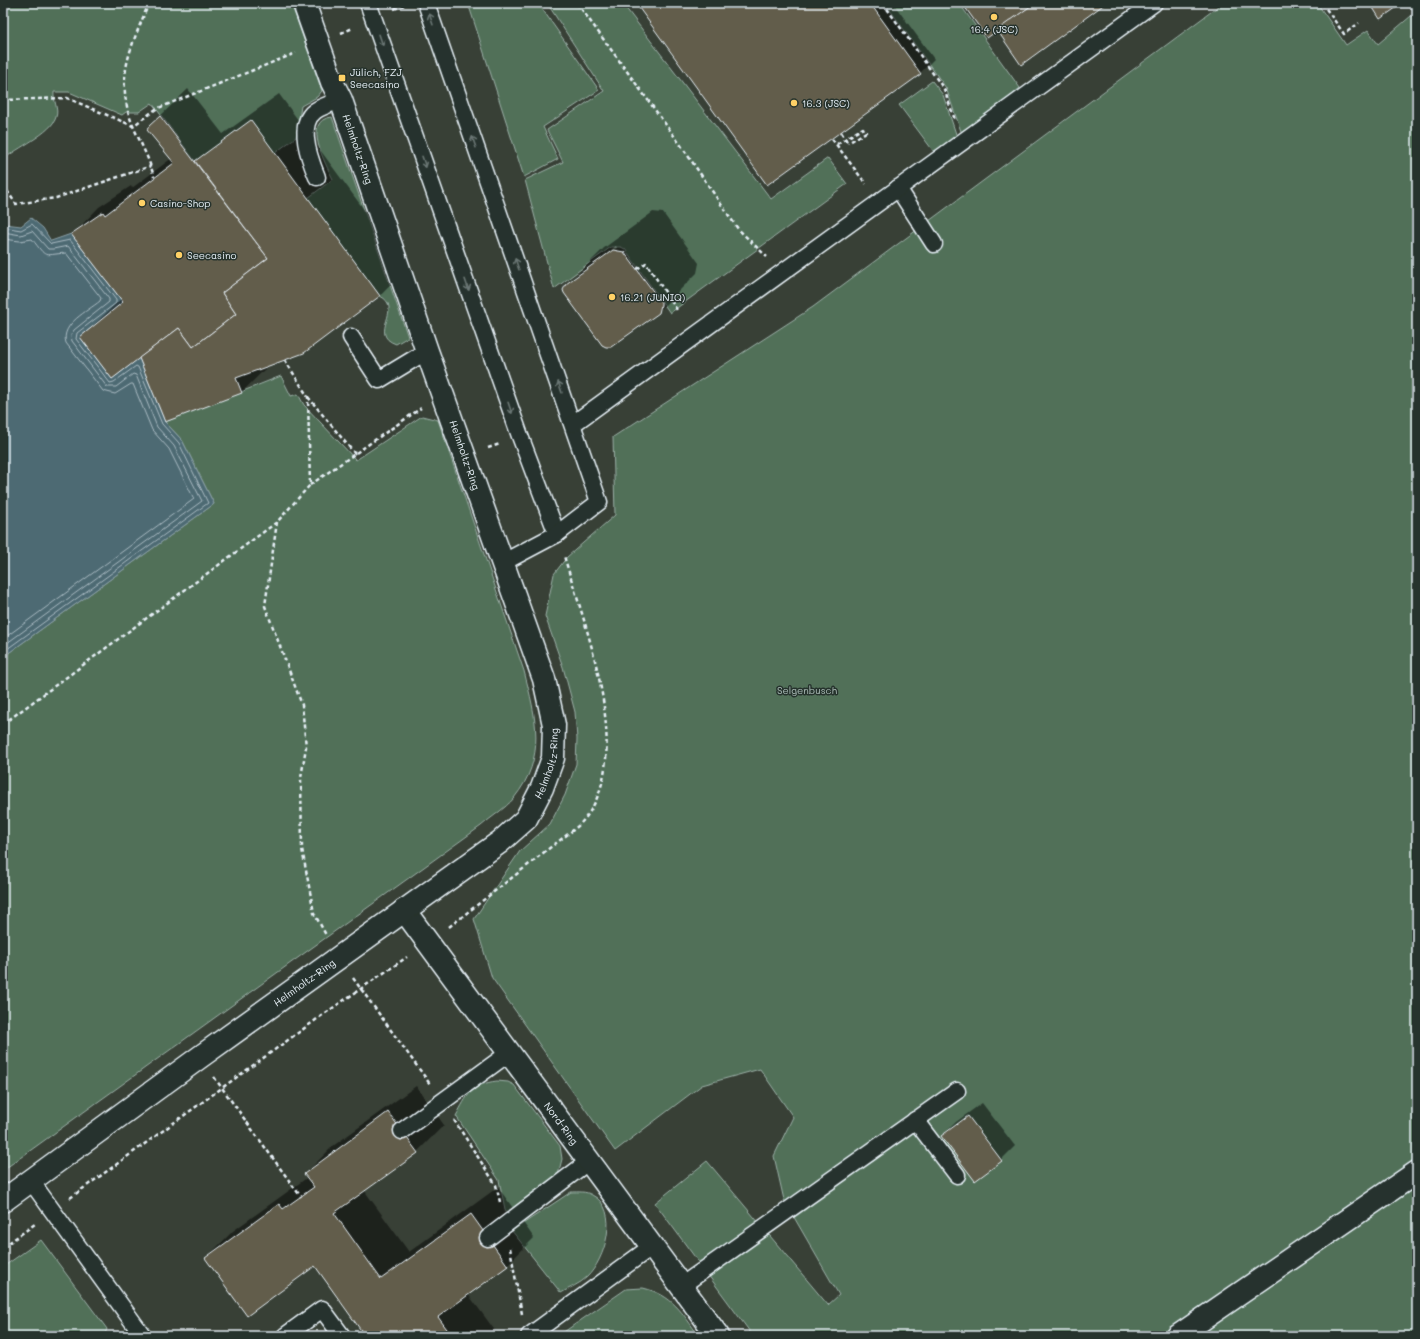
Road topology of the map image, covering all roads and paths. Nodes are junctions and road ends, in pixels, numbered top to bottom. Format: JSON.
{"nodes":[{"id":1,"x":149,"y":3,"type":"edge"},
{"id":2,"x":304,"y":3,"type":"edge"},
{"id":3,"x":368,"y":3,"type":"edge"},
{"id":4,"x":426,"y":3,"type":"edge"},
{"id":5,"x":577,"y":3,"type":"edge"},
{"id":6,"x":883,"y":3,"type":"edge"},
{"id":7,"x":1154,"y":3,"type":"edge"},
{"id":8,"x":1322,"y":3,"type":"edge"},
{"id":9,"x":374,"y":19,"type":"junction"},
{"id":10,"x":1359,"y":22,"type":"dead end"},
{"id":11,"x":318,"y":44,"type":"junction"},
{"id":12,"x":3,"y":100,"type":"edge"},
{"id":13,"x":341,"y":100,"type":"junction"},
{"id":14,"x":133,"y":126,"type":"junction"},
{"id":15,"x":841,"y":132,"type":"dead end"},
{"id":16,"x":832,"y":139,"type":"dead end"},
{"id":17,"x":962,"y":141,"type":"junction"},
{"id":18,"x":838,"y":144,"type":"junction"},
{"id":19,"x":152,"y":166,"type":"junction"},
{"id":20,"x":154,"y":177,"type":"dead end"},
{"id":21,"x":317,"y":177,"type":"dead end"},
{"id":22,"x":3,"y":185,"type":"edge"},
{"id":23,"x":898,"y":188,"type":"junction"},
{"id":24,"x":878,"y":201,"type":"junction"},
{"id":25,"x":934,"y":244,"type":"dead end"},
{"id":26,"x":637,"y":270,"type":"dead end"},
{"id":27,"x":782,"y":271,"type":"junction"},
{"id":28,"x":677,"y":310,"type":"dead end"},
{"id":29,"x":351,"y":337,"type":"dead end"},
{"id":30,"x":427,"y":351,"type":"junction"},
{"id":31,"x":285,"y":360,"type":"dead end"},
{"id":32,"x":308,"y":397,"type":"junction"},
{"id":33,"x":573,"y":424,"type":"junction"},
{"id":34,"x":355,"y":454,"type":"dead end"},
{"id":35,"x":557,"y":534,"type":"junction"},
{"id":36,"x":502,"y":564,"type":"junction"},
{"id":37,"x":3,"y":724,"type":"edge"},
{"id":38,"x":404,"y":910,"type":"junction"},
{"id":39,"x":509,"y":1053,"type":"junction"},
{"id":40,"x":200,"y":1057,"type":"junction"},
{"id":41,"x":957,"y":1091,"type":"dead end"},
{"id":42,"x":915,"y":1120,"type":"junction"},
{"id":43,"x":402,"y":1131,"type":"dead end"},
{"id":44,"x":589,"y":1161,"type":"junction"},
{"id":45,"x":1417,"y":1172,"type":"edge"},
{"id":46,"x":957,"y":1175,"type":"dead end"},
{"id":47,"x":32,"y":1181,"type":"junction"},
{"id":48,"x":300,"y":1197,"type":"dead end"},
{"id":49,"x":3,"y":1201,"type":"edge"},
{"id":50,"x":488,"y":1238,"type":"dead end"},
{"id":51,"x":651,"y":1247,"type":"junction"},
{"id":52,"x":681,"y":1286,"type":"junction"},
{"id":53,"x":143,"y":1336,"type":"edge"},
{"id":54,"x":285,"y":1336,"type":"edge"},
{"id":55,"x":342,"y":1336,"type":"edge"},
{"id":56,"x":529,"y":1336,"type":"edge"},
{"id":57,"x":718,"y":1336,"type":"edge"},
{"id":58,"x":1178,"y":1336,"type":"edge"}],
"edges":[{"from":1,"to":14,"type":"path"},
{"from":2,"to":11,"type":"street","name":"Helmholtz-Ring"},
{"from":3,"to":9,"type":"lane"},
{"from":33,"to":4,"type":"lane","one_way":true},
{"from":5,"to":27,"type":"path"},
{"from":6,"to":17,"type":"path"},
{"from":7,"to":17,"type":"lane"},
{"from":8,"to":10,"type":"path"},
{"from":9,"to":11,"type":"path"},
{"from":9,"to":35,"type":"lane","one_way":true},
{"from":11,"to":13,"type":"street","name":"Helmholtz-Ring"},
{"from":11,"to":14,"type":"path"},
{"from":12,"to":14,"type":"path"},
{"from":13,"to":21,"type":"lane"},
{"from":13,"to":30,"type":"street","name":"Helmholtz-Ring"},
{"from":14,"to":19,"type":"path"},
{"from":15,"to":18,"type":"path","bridge":true},
{"from":16,"to":18,"type":"path"},
{"from":17,"to":23,"type":"lane"},
{"from":18,"to":24,"type":"path"},
{"from":19,"to":20,"type":"path"},
{"from":19,"to":22,"type":"path"},
{"from":23,"to":24,"type":"lane"},
{"from":23,"to":25,"type":"lane"},
{"from":24,"to":27,"type":"lane"},
{"from":26,"to":28,"type":"path"},
{"from":27,"to":33,"type":"lane"},
{"from":29,"to":30,"type":"lane"},
{"from":30,"to":36,"type":"street","name":"Helmholtz-Ring"},
{"from":31,"to":32,"type":"path"},
{"from":32,"to":34,"type":"path"},
{"from":32,"to":37,"type":"path"},
{"from":33,"to":35,"type":"lane"},
{"from":35,"to":36,"type":"lane"},
{"from":36,"to":38,"type":"street","name":"Helmholtz-Ring"},
{"from":38,"to":39,"type":"street","name":"Nord-Ring"},
{"from":38,"to":40,"type":"street","name":"Helmholtz-Ring"},
{"from":39,"to":43,"type":"lane"},
{"from":39,"to":44,"type":"street","name":"Nord-Ring"},
{"from":40,"to":47,"type":"street","name":"Helmholtz-Ring"},
{"from":40,"to":48,"type":"path"},
{"from":41,"to":42,"type":"lane"},
{"from":42,"to":46,"type":"lane"},
{"from":42,"to":52,"type":"lane"},
{"from":44,"to":50,"type":"lane"},
{"from":44,"to":51,"type":"street","name":"Nord-Ring"},
{"from":45,"to":58,"type":"street"},
{"from":47,"to":49,"type":"street","name":"Helmholtz-Ring"},
{"from":47,"to":53,"type":"lane"},
{"from":51,"to":52,"type":"street","name":"Nord-Ring"},
{"from":51,"to":56,"type":"lane"},
{"from":52,"to":57,"type":"street","name":"Nord-Ring"},
{"from":54,"to":55,"type":"lane"}]}
